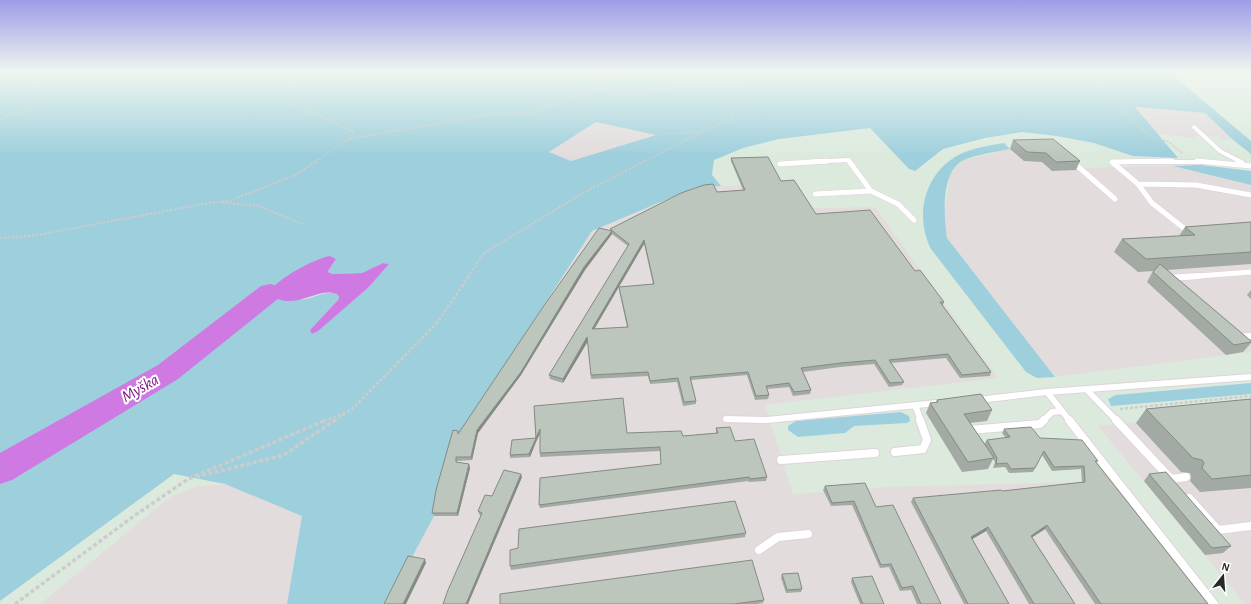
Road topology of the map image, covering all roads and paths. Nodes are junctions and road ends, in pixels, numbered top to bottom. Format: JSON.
{"nodes":[{"id":1,"x":35,"y":99,"type":"edge"},
{"id":2,"x":291,"y":99,"type":"edge"},
{"id":3,"x":567,"y":99,"type":"edge"},
{"id":4,"x":740,"y":99,"type":"edge"},
{"id":5,"x":1114,"y":99,"type":"edge"},
{"id":6,"x":0,"y":119,"type":"edge"},
{"id":7,"x":1194,"y":127,"type":"dead end"},
{"id":8,"x":702,"y":132,"type":"junction"},
{"id":9,"x":666,"y":134,"type":"dead end"},
{"id":10,"x":348,"y":139,"type":"junction"},
{"id":11,"x":1194,"y":161,"type":"junction"},
{"id":12,"x":1074,"y":163,"type":"edge"},
{"id":13,"x":780,"y":164,"type":"dead end"},
{"id":14,"x":1245,"y":165,"type":"junction"},
{"id":15,"x":1251,"y":166,"type":"edge"},
{"id":16,"x":1138,"y":184,"type":"junction"},
{"id":17,"x":871,"y":191,"type":"junction"},
{"id":18,"x":815,"y":194,"type":"dead end"},
{"id":19,"x":1251,"y":195,"type":"edge"},
{"id":20,"x":1115,"y":198,"type":"dead end"},
{"id":21,"x":222,"y":202,"type":"junction"},
{"id":22,"x":914,"y":220,"type":"dead end"},
{"id":23,"x":305,"y":226,"type":"dead end"},
{"id":24,"x":1193,"y":234,"type":"edge"},
{"id":25,"x":0,"y":238,"type":"edge"},
{"id":26,"x":1251,"y":272,"type":"edge"},
{"id":27,"x":1172,"y":283,"type":"edge"},
{"id":28,"x":1230,"y":332,"type":"edge"},
{"id":29,"x":1251,"y":336,"type":"edge"},
{"id":30,"x":1251,"y":377,"type":"edge"},
{"id":31,"x":1087,"y":390,"type":"junction"},
{"id":32,"x":1047,"y":392,"type":"junction"},
{"id":33,"x":1251,"y":396,"type":"edge"},
{"id":34,"x":970,"y":400,"type":"edge"},
{"id":35,"x":942,"y":402,"type":"edge"},
{"id":36,"x":915,"y":404,"type":"junction"},
{"id":37,"x":351,"y":410,"type":"junction"},
{"id":38,"x":1105,"y":410,"type":"junction"},
{"id":39,"x":1062,"y":411,"type":"junction"},
{"id":40,"x":726,"y":419,"type":"dead end"},
{"id":41,"x":978,"y":444,"type":"edge"},
{"id":42,"x":895,"y":452,"type":"dead end"},
{"id":43,"x":875,"y":453,"type":"dead end"},
{"id":44,"x":781,"y":460,"type":"dead end"},
{"id":45,"x":1186,"y":477,"type":"dead end"},
{"id":46,"x":188,"y":479,"type":"junction"},
{"id":47,"x":1176,"y":484,"type":"junction"},
{"id":48,"x":1251,"y":526,"type":"edge"},
{"id":49,"x":808,"y":534,"type":"dead end"},
{"id":50,"x":758,"y":550,"type":"dead end"},
{"id":51,"x":15,"y":604,"type":"edge"},
{"id":52,"x":1214,"y":604,"type":"edge"}],
"edges":[{"from":1,"to":6,"type":"path"},
{"from":2,"to":10,"type":"path"},
{"from":3,"to":10,"type":"path"},
{"from":4,"to":8,"type":"path"},
{"from":5,"to":11,"type":"path"},
{"from":7,"to":14,"type":"lane"},
{"from":8,"to":9,"type":"path"},
{"from":8,"to":37,"type":"path"},
{"from":10,"to":21,"type":"path"},
{"from":11,"to":14,"type":"lane"},
{"from":11,"to":16,"type":"lane"},
{"from":12,"to":20,"type":"lane"},
{"from":13,"to":17,"type":"lane"},
{"from":14,"to":15,"type":"lane"},
{"from":16,"to":19,"type":"lane"},
{"from":16,"to":24,"type":"lane"},
{"from":17,"to":18,"type":"lane"},
{"from":17,"to":22,"type":"lane"},
{"from":21,"to":23,"type":"path"},
{"from":21,"to":25,"type":"path"},
{"from":26,"to":27,"type":"lane"},
{"from":28,"to":29,"type":"lane"},
{"from":30,"to":31,"type":"lane"},
{"from":31,"to":32,"type":"lane"},
{"from":31,"to":38,"type":"lane"},
{"from":32,"to":34,"type":"lane"},
{"from":32,"to":39,"type":"lane"},
{"from":33,"to":38,"type":"path"},
{"from":35,"to":36,"type":"lane"},
{"from":36,"to":40,"type":"lane"},
{"from":36,"to":42,"type":"lane"},
{"from":37,"to":46,"type":"path"},
{"from":37,"to":46,"type":"path"},
{"from":38,"to":47,"type":"lane"},
{"from":39,"to":41,"type":"lane"},
{"from":39,"to":52,"type":"lane"},
{"from":43,"to":44,"type":"lane"},
{"from":45,"to":47,"type":"lane"},
{"from":46,"to":51,"type":"path"},
{"from":47,"to":48,"type":"lane"},
{"from":49,"to":50,"type":"lane"}]}
